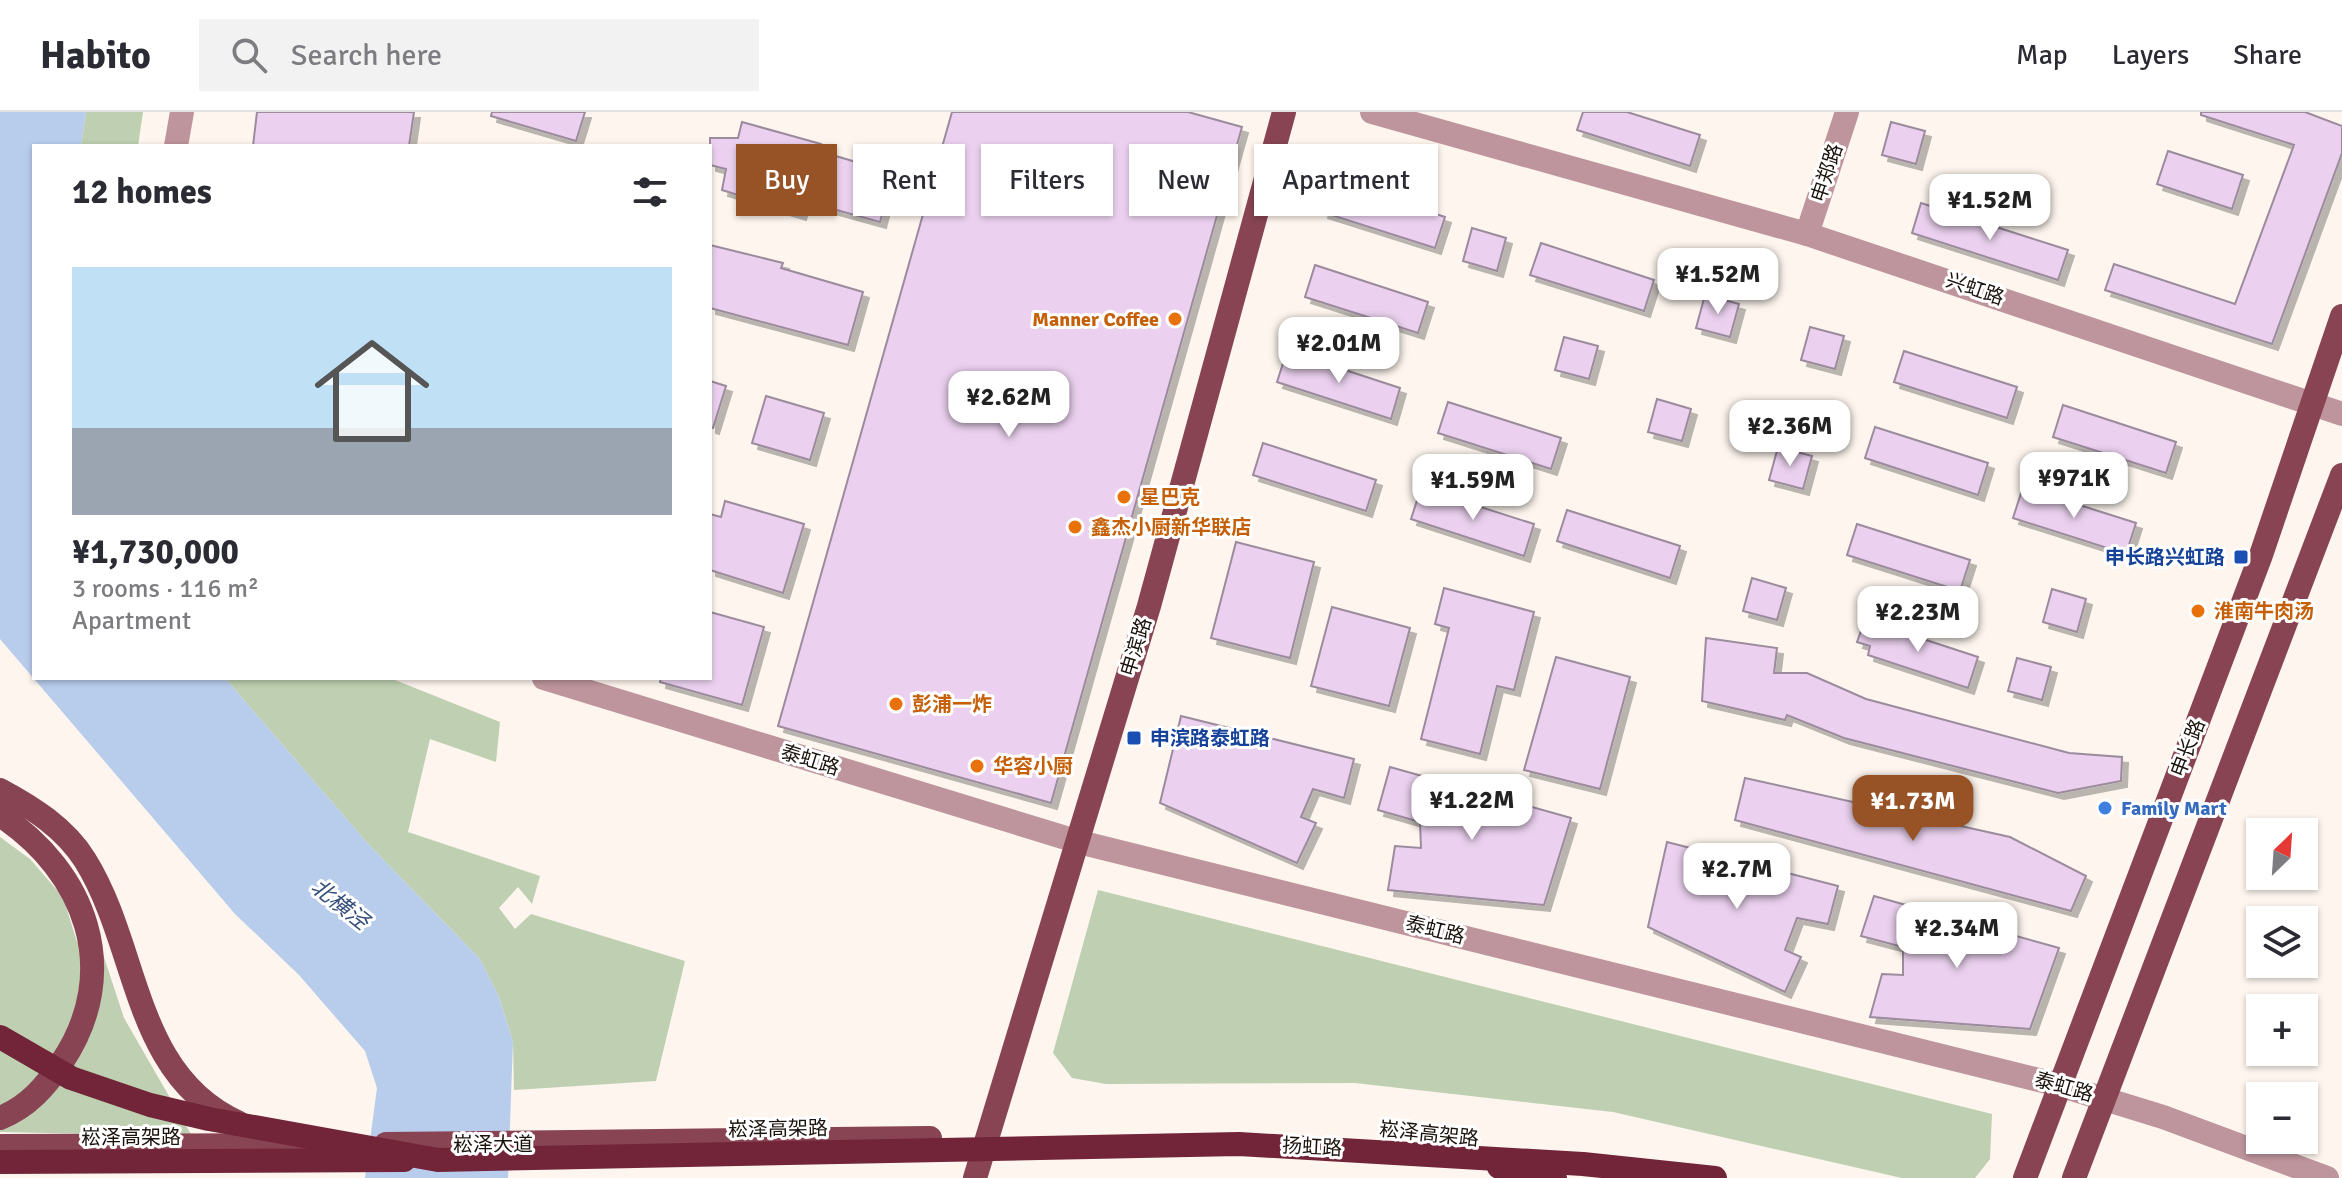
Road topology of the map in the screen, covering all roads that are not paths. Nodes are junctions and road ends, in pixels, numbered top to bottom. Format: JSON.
{"nodes":[{"id":1,"x":182,"y":112,"type":"edge"},
{"id":2,"x":1284,"y":112,"type":"edge"},
{"id":3,"x":1372,"y":112,"type":"edge"},
{"id":4,"x":1847,"y":112,"type":"edge"},
{"id":5,"x":176,"y":144,"type":"edge"},
{"id":6,"x":1807,"y":234,"type":"junction"},
{"id":7,"x":2342,"y":316,"type":"edge"},
{"id":8,"x":2310,"y":402,"type":"junction"},
{"id":9,"x":2342,"y":414,"type":"edge"},
{"id":10,"x":2342,"y":475,"type":"edge"},
{"id":11,"x":551,"y":680,"type":"edge"},
{"id":12,"x":0,"y":790,"type":"edge"},
{"id":13,"x":0,"y":815,"type":"edge"},
{"id":14,"x":1079,"y":842,"type":"junction"},
{"id":15,"x":0,"y":1037,"type":"edge"},
{"id":16,"x":2059,"y":1085,"type":"junction"},
{"id":17,"x":2103,"y":1098,"type":"junction"},
{"id":18,"x":0,"y":1118,"type":"edge"},
{"id":19,"x":987,"y":1138,"type":"junction"},
{"id":20,"x":289,"y":1145,"type":"junction"},
{"id":21,"x":0,"y":1146,"type":"edge"},
{"id":22,"x":1452,"y":1158,"type":"junction"},
{"id":23,"x":438,"y":1160,"type":"junction"},
{"id":24,"x":0,"y":1162,"type":"edge"},
{"id":25,"x":975,"y":1178,"type":"edge"},
{"id":26,"x":1555,"y":1178,"type":"edge"},
{"id":27,"x":1683,"y":1178,"type":"edge"},
{"id":28,"x":1715,"y":1178,"type":"edge"},
{"id":29,"x":2025,"y":1178,"type":"edge"},
{"id":30,"x":2074,"y":1178,"type":"edge"},
{"id":31,"x":2327,"y":1178,"type":"edge"}],
"edges":[{"from":1,"to":5,"type":"street"},
{"from":2,"to":14,"type":"main road","name":"申滨路"},
{"from":3,"to":6,"type":"street","name":"兴虹路"},
{"from":4,"to":6,"type":"street","name":"申郑路"},
{"from":6,"to":8,"type":"street","name":"兴虹路"},
{"from":7,"to":8,"type":"main road","name":"申长路"},
{"from":8,"to":9,"type":"street","name":"兴虹路"},
{"from":8,"to":16,"type":"main road","name":"申长路"},
{"from":10,"to":17,"type":"main road"},
{"from":11,"to":14,"type":"street","name":"泰虹路"},
{"from":12,"to":20,"type":"main road","bridge":true},
{"from":13,"to":18,"type":"main road"},
{"from":14,"to":16,"type":"street","name":"泰虹路"},
{"from":14,"to":19,"type":"main road","name":"申滨路"},
{"from":15,"to":23,"type":"highway","bridge":true},
{"from":16,"to":17,"type":"street","name":"泰虹路"},
{"from":16,"to":29,"type":"main road","name":"申长路"},
{"from":17,"to":30,"type":"main road"},
{"from":17,"to":31,"type":"street","name":"泰虹路"},
{"from":19,"to":20,"type":"main road","name":"崧泽大道","bridge":true},
{"from":19,"to":25,"type":"main road","name":"申滨路"},
{"from":19,"to":27,"type":"main road","name":"扬虹路"},
{"from":20,"to":21,"type":"main road","name":"崧泽大道"},
{"from":22,"to":23,"type":"highway","name":"崧泽高架路","bridge":true},
{"from":22,"to":26,"type":"highway","name":"崧泽高架路","bridge":true},
{"from":22,"to":28,"type":"highway","bridge":true},
{"from":23,"to":24,"type":"highway","name":"崧泽高架路","bridge":true}]}
